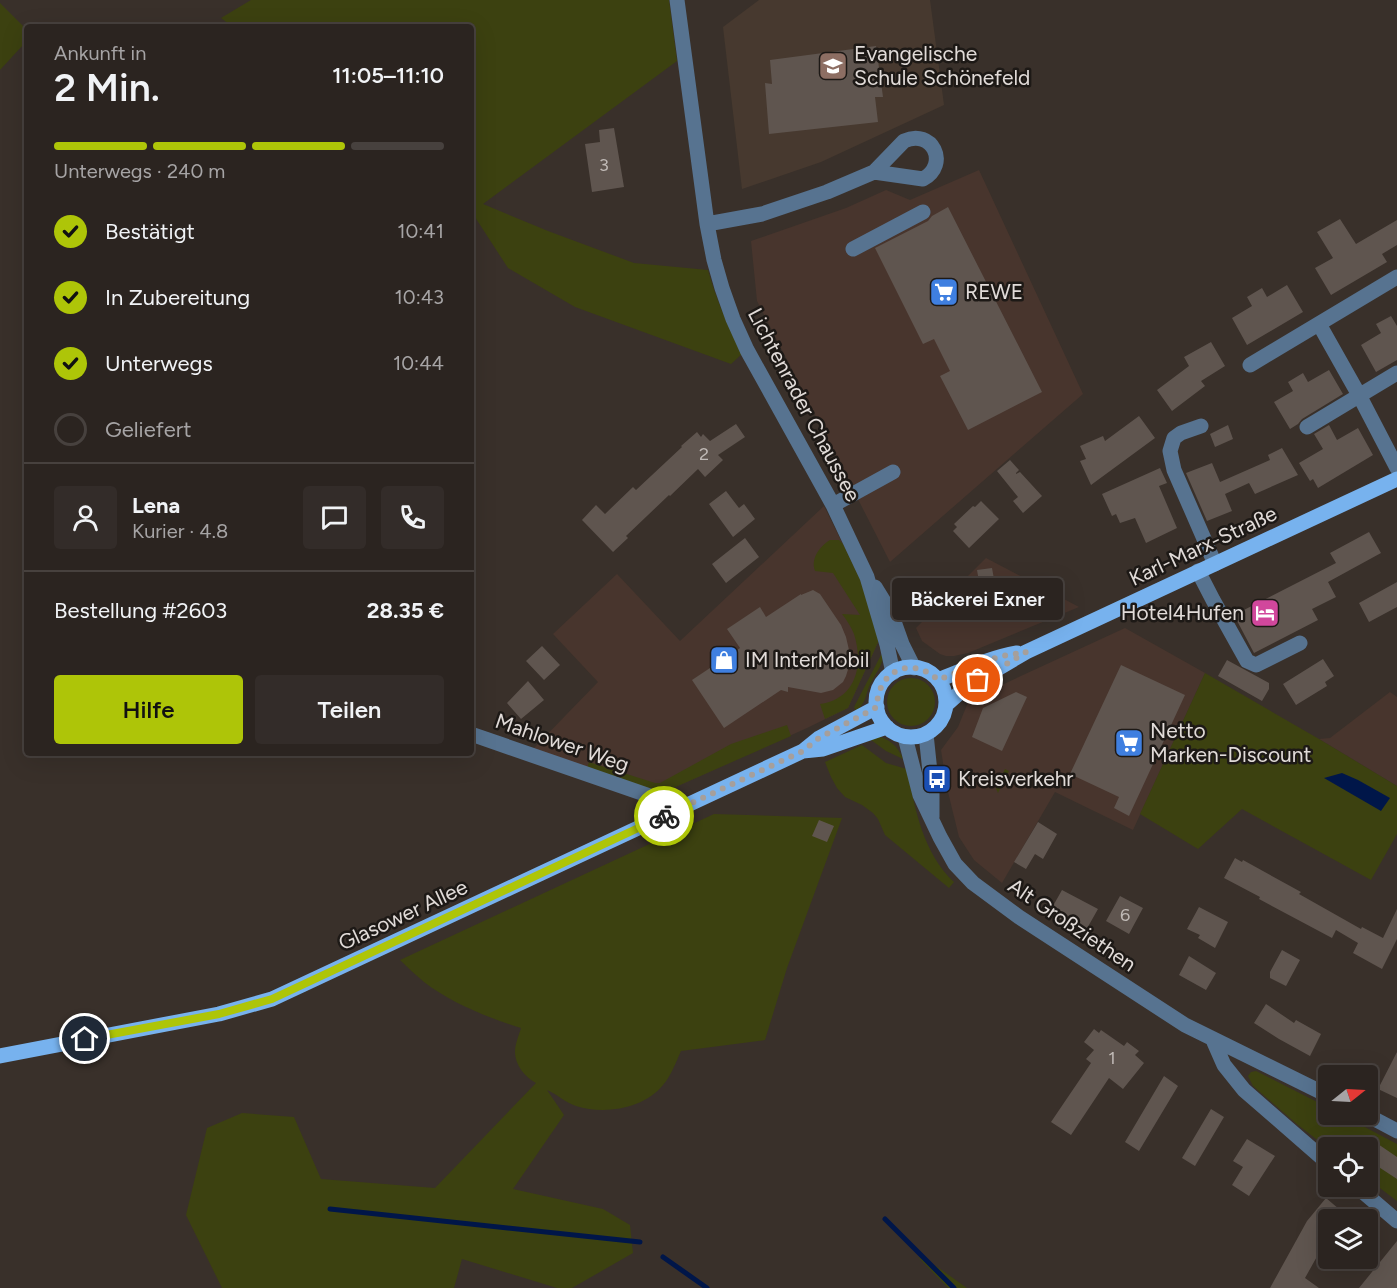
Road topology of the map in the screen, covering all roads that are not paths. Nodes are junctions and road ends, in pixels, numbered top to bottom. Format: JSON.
{"nodes":[{"id":1,"x":677,"y":0,"type":"edge"},
{"id":2,"x":874,"y":172,"type":"dead end"},
{"id":3,"x":923,"y":212,"type":"dead end"},
{"id":4,"x":707,"y":224,"type":"junction"},
{"id":5,"x":853,"y":249,"type":"dead end"},
{"id":6,"x":1397,"y":277,"type":"edge"},
{"id":7,"x":1318,"y":324,"type":"junction"},
{"id":8,"x":1250,"y":365,"type":"dead end"},
{"id":9,"x":1397,"y":373,"type":"edge"},
{"id":10,"x":1359,"y":395,"type":"junction"},
{"id":11,"x":1201,"y":426,"type":"dead end"},
{"id":12,"x":1307,"y":427,"type":"dead end"},
{"id":13,"x":1397,"y":468,"type":"edge"},
{"id":14,"x":893,"y":472,"type":"dead end"},
{"id":15,"x":1397,"y":479,"type":"edge"},
{"id":16,"x":833,"y":505,"type":"junction"},
{"id":17,"x":1215,"y":564,"type":"junction"},
{"id":18,"x":1198,"y":571,"type":"junction"},
{"id":19,"x":867,"y":577,"type":"junction"},
{"id":20,"x":1299,"y":643,"type":"dead end"},
{"id":21,"x":1026,"y":652,"type":"junction"},
{"id":22,"x":914,"y":668,"type":"junction"},
{"id":23,"x":892,"y":673,"type":"junction"},
{"id":24,"x":938,"y":680,"type":"junction"},
{"id":25,"x":946,"y":705,"type":"junction"},
{"id":26,"x":877,"y":707,"type":"junction"},
{"id":27,"x":887,"y":727,"type":"junction"},
{"id":28,"x":926,"y":734,"type":"junction"},
{"id":29,"x":474,"y":735,"type":"edge"},
{"id":30,"x":905,"y":737,"type":"junction"},
{"id":31,"x":803,"y":751,"type":"junction"},
{"id":32,"x":662,"y":817,"type":"junction"},
{"id":33,"x":932,"y":820,"type":"junction"},
{"id":34,"x":1213,"y":1040,"type":"junction"},
{"id":35,"x":0,"y":1056,"type":"edge"},
{"id":36,"x":1318,"y":1091,"type":"edge"},
{"id":37,"x":1378,"y":1121,"type":"edge"},
{"id":38,"x":1397,"y":1131,"type":"edge"},
{"id":39,"x":1318,"y":1154,"type":"edge"},
{"id":40,"x":1369,"y":1197,"type":"edge"},
{"id":41,"x":1397,"y":1221,"type":"edge"}],
"edges":[{"from":1,"to":4,"type":"street","name":"Lichtenrader Chaussee"},
{"from":2,"to":4,"type":"street"},
{"from":3,"to":5,"type":"street"},
{"from":4,"to":16,"type":"street","name":"Lichtenrader Chaussee"},
{"from":6,"to":7,"type":"street"},
{"from":7,"to":8,"type":"street"},
{"from":7,"to":10,"type":"street"},
{"from":9,"to":10,"type":"street"},
{"from":10,"to":12,"type":"street"},
{"from":10,"to":13,"type":"street"},
{"from":11,"to":17,"type":"street"},
{"from":14,"to":16,"type":"street"},
{"from":15,"to":17,"type":"main road","name":"Karl-Marx-Straße"},
{"from":16,"to":19,"type":"street","name":"Lichtenrader Chaussee"},
{"from":17,"to":18,"type":"main road","name":"Karl-Marx-Straße"},
{"from":18,"to":20,"type":"street"},
{"from":18,"to":21,"type":"main road","name":"Karl-Marx-Straße"},
{"from":19,"to":22,"type":"street","name":"Lichtenrader Chaussee"},
{"from":19,"to":23,"type":"street","name":"Lichtenrader Chaussee"},
{"from":21,"to":24,"type":"main road","name":"Karl-Marx-Straße"},
{"from":21,"to":25,"type":"main road","name":"Karl-Marx-Straße"},
{"from":22,"to":23,"type":"main road"},
{"from":22,"to":24,"type":"main road"},
{"from":23,"to":26,"type":"main road"},
{"from":24,"to":25,"type":"main road"},
{"from":25,"to":28,"type":"main road"},
{"from":26,"to":27,"type":"main road"},
{"from":26,"to":31,"type":"main road","name":"Glasower Allee"},
{"from":27,"to":30,"type":"main road"},
{"from":27,"to":31,"type":"main road","name":"Glasower Allee"},
{"from":28,"to":30,"type":"main road"},
{"from":28,"to":33,"type":"street","name":"Alt Großziethen"},
{"from":29,"to":32,"type":"street","name":"Mahlower Weg"},
{"from":30,"to":33,"type":"street","name":"Alt Großziethen"},
{"from":31,"to":32,"type":"main road","name":"Glasower Allee"},
{"from":32,"to":35,"type":"main road","name":"Glasower Allee"},
{"from":33,"to":34,"type":"street","name":"Alt Großziethen"},
{"from":34,"to":36,"type":"street","name":"Alt Großziethen"},
{"from":34,"to":39,"type":"street"},
{"from":37,"to":38,"type":"street"},
{"from":40,"to":41,"type":"street"}]}
